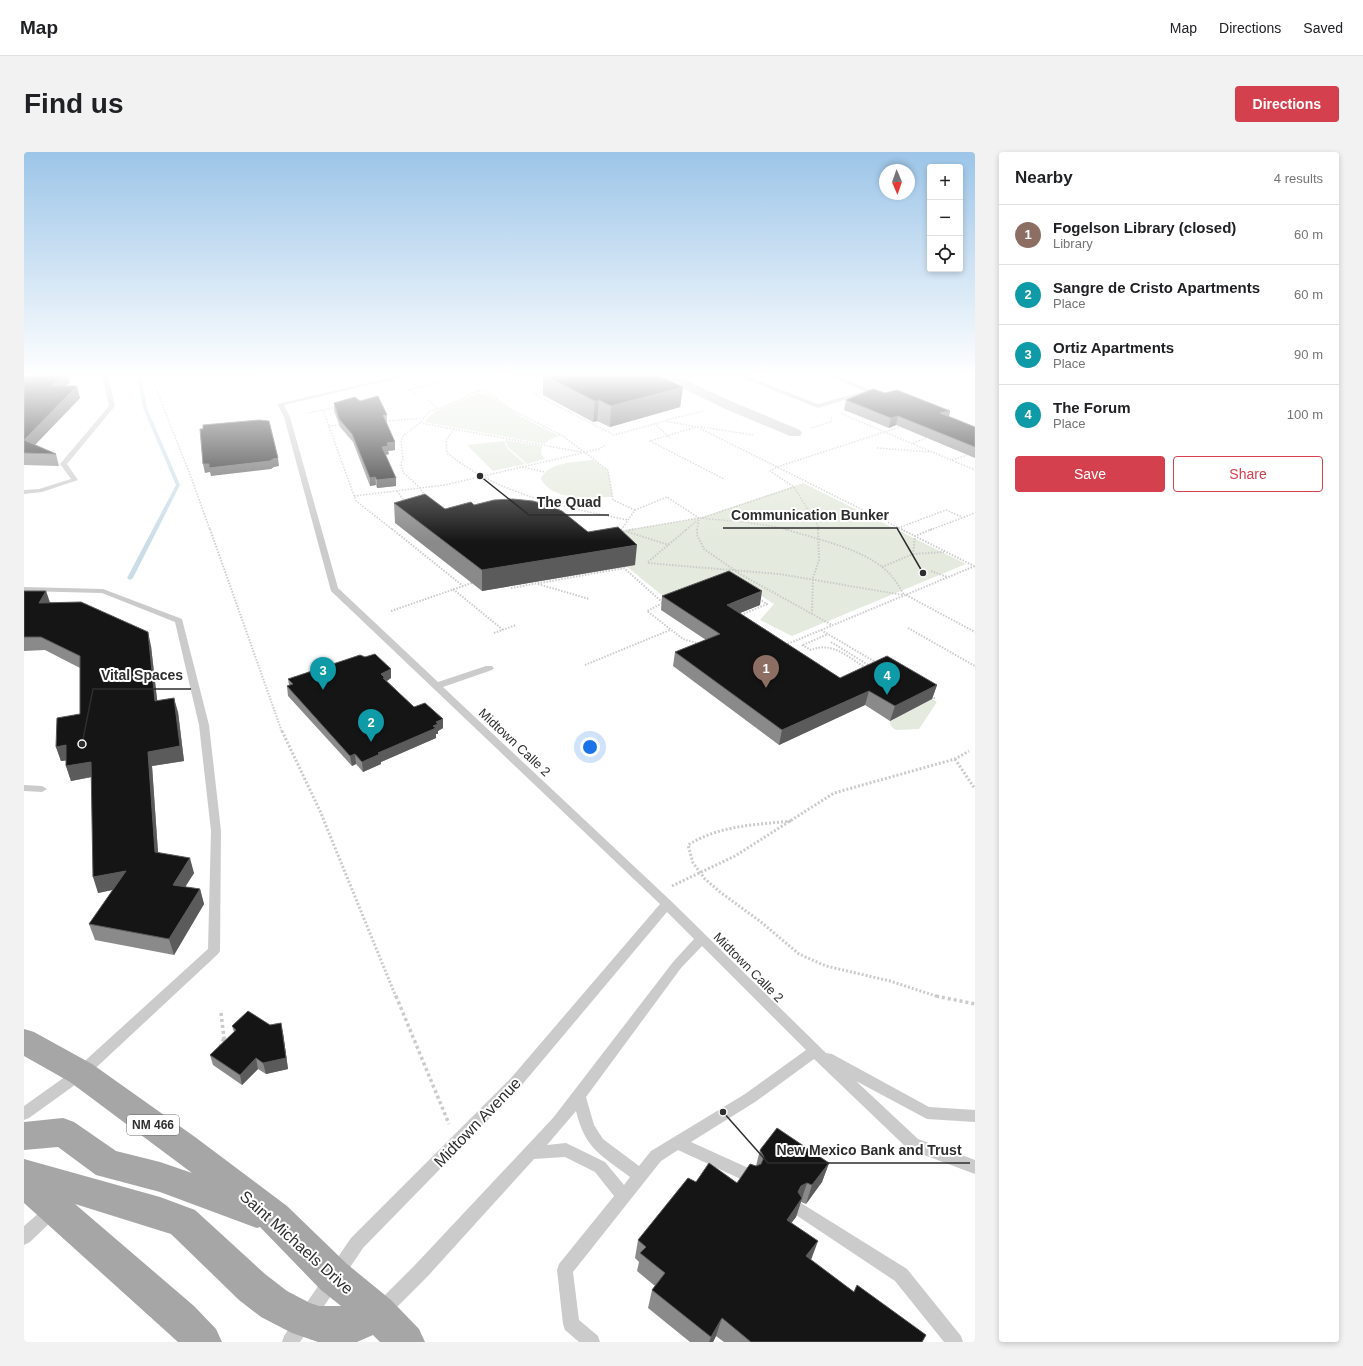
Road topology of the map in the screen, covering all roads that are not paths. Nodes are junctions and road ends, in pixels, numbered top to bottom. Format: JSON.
{"nodes":[{"id":1,"x":90,"y":432,"type":"edge"},
{"id":2,"x":291,"y":432,"type":"edge"},
{"id":3,"x":791,"y":432,"type":"edge"},
{"id":4,"x":795,"y":433,"type":"road end"},
{"id":5,"x":24,"y":492,"type":"edge"},
{"id":6,"x":24,"y":589,"type":"edge"},
{"id":7,"x":489,"y":668,"type":"dead end"},
{"id":8,"x":437,"y":686,"type":"junction"},
{"id":9,"x":24,"y":788,"type":"edge"},
{"id":10,"x":42,"y":789,"type":"dead end"},
{"id":11,"x":667,"y":904,"type":"junction"},
{"id":12,"x":702,"y":938,"type":"junction"},
{"id":13,"x":24,"y":1041,"type":"edge"},
{"id":14,"x":815,"y":1051,"type":"junction"},
{"id":15,"x":81,"y":1073,"type":"junction"},
{"id":16,"x":579,"y":1096,"type":"junction"},
{"id":17,"x":24,"y":1114,"type":"edge"},
{"id":18,"x":975,"y":1116,"type":"edge"},
{"id":19,"x":24,"y":1136,"type":"edge"},
{"id":20,"x":678,"y":1143,"type":"junction"},
{"id":21,"x":529,"y":1153,"type":"junction"},
{"id":22,"x":975,"y":1167,"type":"edge"},
{"id":23,"x":24,"y":1174,"type":"edge"},
{"id":24,"x":641,"y":1176,"type":"junction"},
{"id":25,"x":750,"y":1176,"type":"edge"},
{"id":26,"x":24,"y":1182,"type":"edge"},
{"id":27,"x":624,"y":1197,"type":"junction"},
{"id":28,"x":55,"y":1209,"type":"junction"},
{"id":29,"x":801,"y":1210,"type":"edge"},
{"id":30,"x":275,"y":1218,"type":"junction"},
{"id":31,"x":24,"y":1237,"type":"edge"},
{"id":32,"x":334,"y":1277,"type":"junction"},
{"id":33,"x":378,"y":1313,"type":"junction"},
{"id":34,"x":297,"y":1331,"type":"edge"},
{"id":35,"x":203,"y":1342,"type":"edge"},
{"id":36,"x":355,"y":1342,"type":"edge"},
{"id":37,"x":406,"y":1342,"type":"edge"},
{"id":38,"x":592,"y":1342,"type":"edge"},
{"id":39,"x":955,"y":1342,"type":"edge"}],
"edges":[{"from":1,"to":5,"type":"lane"},
{"from":2,"to":8,"type":"lane","name":"Midtown Calle 2"},
{"from":3,"to":4,"type":"street"},
{"from":6,"to":15,"type":"lane"},
{"from":7,"to":8,"type":"lane"},
{"from":8,"to":11,"type":"lane","name":"Midtown Calle 2"},
{"from":9,"to":10,"type":"lane"},
{"from":11,"to":12,"type":"lane","name":"Midtown Calle 2"},
{"from":11,"to":32,"type":"lane","name":"Midtown Avenue"},
{"from":12,"to":14,"type":"lane","name":"Midtown Calle 2"},
{"from":12,"to":16,"type":"lane"},
{"from":13,"to":15,"type":"main road","name":"Saint Michaels Drive","number":"NM 466"},
{"from":14,"to":18,"type":"lane"},
{"from":14,"to":20,"type":"lane"},
{"from":14,"to":22,"type":"lane"},
{"from":15,"to":17,"type":"lane"},
{"from":15,"to":30,"type":"main road","name":"Saint Michaels Drive","number":"NM 466"},
{"from":16,"to":21,"type":"lane"},
{"from":16,"to":24,"type":"lane"},
{"from":19,"to":30,"type":"main road"},
{"from":20,"to":24,"type":"lane"},
{"from":20,"to":25,"type":"lane"},
{"from":21,"to":27,"type":"lane"},
{"from":21,"to":33,"type":"lane"},
{"from":23,"to":34,"type":"main road"},
{"from":24,"to":27,"type":"lane"},
{"from":26,"to":28,"type":"main road"},
{"from":27,"to":38,"type":"lane"},
{"from":28,"to":31,"type":"lane"},
{"from":28,"to":35,"type":"main road"},
{"from":29,"to":39,"type":"lane"},
{"from":30,"to":32,"type":"main road","name":"Saint Michaels Drive","number":"NM 466"},
{"from":32,"to":33,"type":"main road","name":"Saint Michaels Drive","number":"NM 466"},
{"from":32,"to":34,"type":"lane","name":"Midtown Avenue"},
{"from":33,"to":34,"type":"main road"},
{"from":33,"to":36,"type":"lane"},
{"from":33,"to":37,"type":"main road","name":"Saint Michaels Drive","number":"NM 466"}]}
